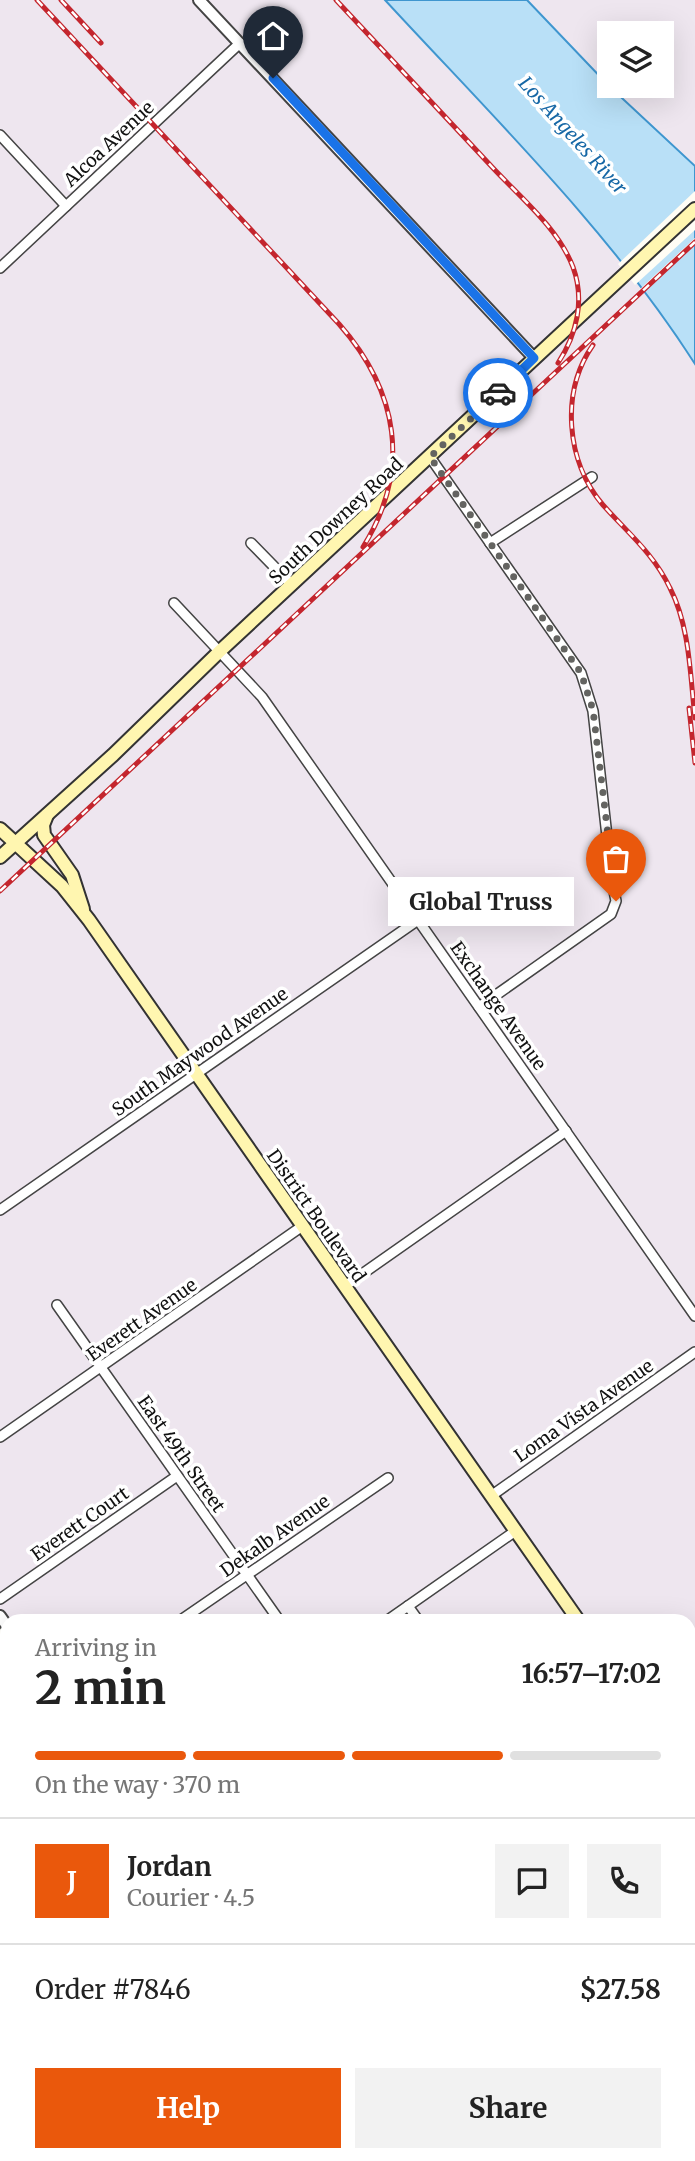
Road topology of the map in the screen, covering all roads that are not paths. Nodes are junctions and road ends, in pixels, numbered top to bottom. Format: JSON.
{"nodes":[{"id":1,"x":200,"y":0,"type":"edge"},
{"id":2,"x":240,"y":43,"type":"junction"},
{"id":3,"x":0,"y":135,"type":"edge"},
{"id":4,"x":66,"y":206,"type":"junction"},
{"id":5,"x":695,"y":209,"type":"edge"},
{"id":6,"x":0,"y":268,"type":"edge"},
{"id":7,"x":534,"y":358,"type":"junction"},
{"id":8,"x":430,"y":457,"type":"junction"},
{"id":9,"x":592,"y":477,"type":"dead end"},
{"id":10,"x":251,"y":543,"type":"dead end"},
{"id":11,"x":491,"y":543,"type":"junction"},
{"id":12,"x":292,"y":586,"type":"junction"},
{"id":13,"x":174,"y":603,"type":"dead end"},
{"id":14,"x":220,"y":651,"type":"junction"},
{"id":15,"x":47,"y":814,"type":"junction"},
{"id":16,"x":0,"y":829,"type":"edge"},
{"id":17,"x":14,"y":844,"type":"junction"},
{"id":18,"x":0,"y":857,"type":"edge"},
{"id":19,"x":84,"y":913,"type":"junction"},
{"id":20,"x":418,"y":920,"type":"junction"},
{"id":21,"x":479,"y":1007,"type":"junction"},
{"id":22,"x":195,"y":1074,"type":"junction"},
{"id":23,"x":566,"y":1131,"type":"junction"},
{"id":24,"x":0,"y":1210,"type":"edge"},
{"id":25,"x":302,"y":1227,"type":"junction"},
{"id":26,"x":345,"y":1286,"type":"junction"},
{"id":27,"x":58,"y":1306,"type":"dead end"},
{"id":28,"x":695,"y":1316,"type":"edge"},
{"id":29,"x":695,"y":1352,"type":"edge"},
{"id":30,"x":102,"y":1368,"type":"junction"},
{"id":31,"x":0,"y":1437,"type":"edge"},
{"id":32,"x":177,"y":1476,"type":"junction"},
{"id":33,"x":388,"y":1478,"type":"dead end"},
{"id":34,"x":491,"y":1496,"type":"junction"},
{"id":35,"x":514,"y":1532,"type":"junction"},
{"id":36,"x":247,"y":1575,"type":"junction"},
{"id":37,"x":0,"y":1599,"type":"edge"},
{"id":38,"x":408,"y":1606,"type":"junction"},
{"id":39,"x":190,"y":1614,"type":"edge"},
{"id":40,"x":275,"y":1614,"type":"edge"},
{"id":41,"x":397,"y":1614,"type":"edge"},
{"id":42,"x":414,"y":1614,"type":"edge"},
{"id":43,"x":574,"y":1614,"type":"edge"}],
"edges":[{"from":1,"to":2,"type":"street"},
{"from":2,"to":4,"type":"street","name":"Alcoa Avenue"},
{"from":2,"to":7,"type":"street"},
{"from":3,"to":4,"type":"street"},
{"from":4,"to":6,"type":"street","name":"Alcoa Avenue"},
{"from":5,"to":7,"type":"main road","name":"South Downey Road"},
{"from":7,"to":8,"type":"main road","name":"South Downey Road"},
{"from":8,"to":11,"type":"street"},
{"from":8,"to":12,"type":"main road","name":"South Downey Road"},
{"from":9,"to":11,"type":"street"},
{"from":10,"to":12,"type":"street"},
{"from":11,"to":21,"type":"street"},
{"from":12,"to":14,"type":"main road","name":"South Downey Road"},
{"from":13,"to":14,"type":"street","name":"Exchange Avenue"},
{"from":14,"to":15,"type":"main road","name":"South Downey Road"},
{"from":14,"to":20,"type":"street","name":"Exchange Avenue"},
{"from":15,"to":17,"type":"main road","name":"South Downey Road"},
{"from":15,"to":19,"type":"main road"},
{"from":16,"to":17,"type":"main road","name":"District Boulevard"},
{"from":17,"to":18,"type":"main road","name":"South Downey Road"},
{"from":17,"to":19,"type":"main road","name":"District Boulevard"},
{"from":19,"to":22,"type":"main road","name":"District Boulevard"},
{"from":20,"to":21,"type":"street","name":"Exchange Avenue"},
{"from":20,"to":22,"type":"street","name":"South Maywood Avenue"},
{"from":21,"to":23,"type":"street","name":"Exchange Avenue"},
{"from":22,"to":24,"type":"street","name":"South Maywood Avenue"},
{"from":22,"to":25,"type":"main road","name":"District Boulevard"},
{"from":23,"to":26,"type":"street"},
{"from":23,"to":28,"type":"street","name":"Exchange Avenue"},
{"from":25,"to":26,"type":"main road","name":"District Boulevard"},
{"from":25,"to":30,"type":"street","name":"Everett Avenue"},
{"from":26,"to":34,"type":"main road","name":"District Boulevard"},
{"from":27,"to":30,"type":"street","name":"East 49th Street"},
{"from":29,"to":34,"type":"street","name":"Loma Vista Avenue"},
{"from":30,"to":31,"type":"street","name":"Everett Avenue"},
{"from":30,"to":32,"type":"street","name":"East 49th Street"},
{"from":32,"to":36,"type":"street","name":"East 49th Street"},
{"from":32,"to":37,"type":"street","name":"Everett Court"},
{"from":33,"to":36,"type":"street","name":"Dekalb Avenue"},
{"from":34,"to":35,"type":"main road","name":"District Boulevard"},
{"from":35,"to":38,"type":"street"},
{"from":35,"to":43,"type":"main road","name":"District Boulevard"},
{"from":36,"to":39,"type":"street","name":"Dekalb Avenue"},
{"from":36,"to":40,"type":"street","name":"East 49th Street"},
{"from":38,"to":41,"type":"street"},
{"from":38,"to":42,"type":"street"}]}
